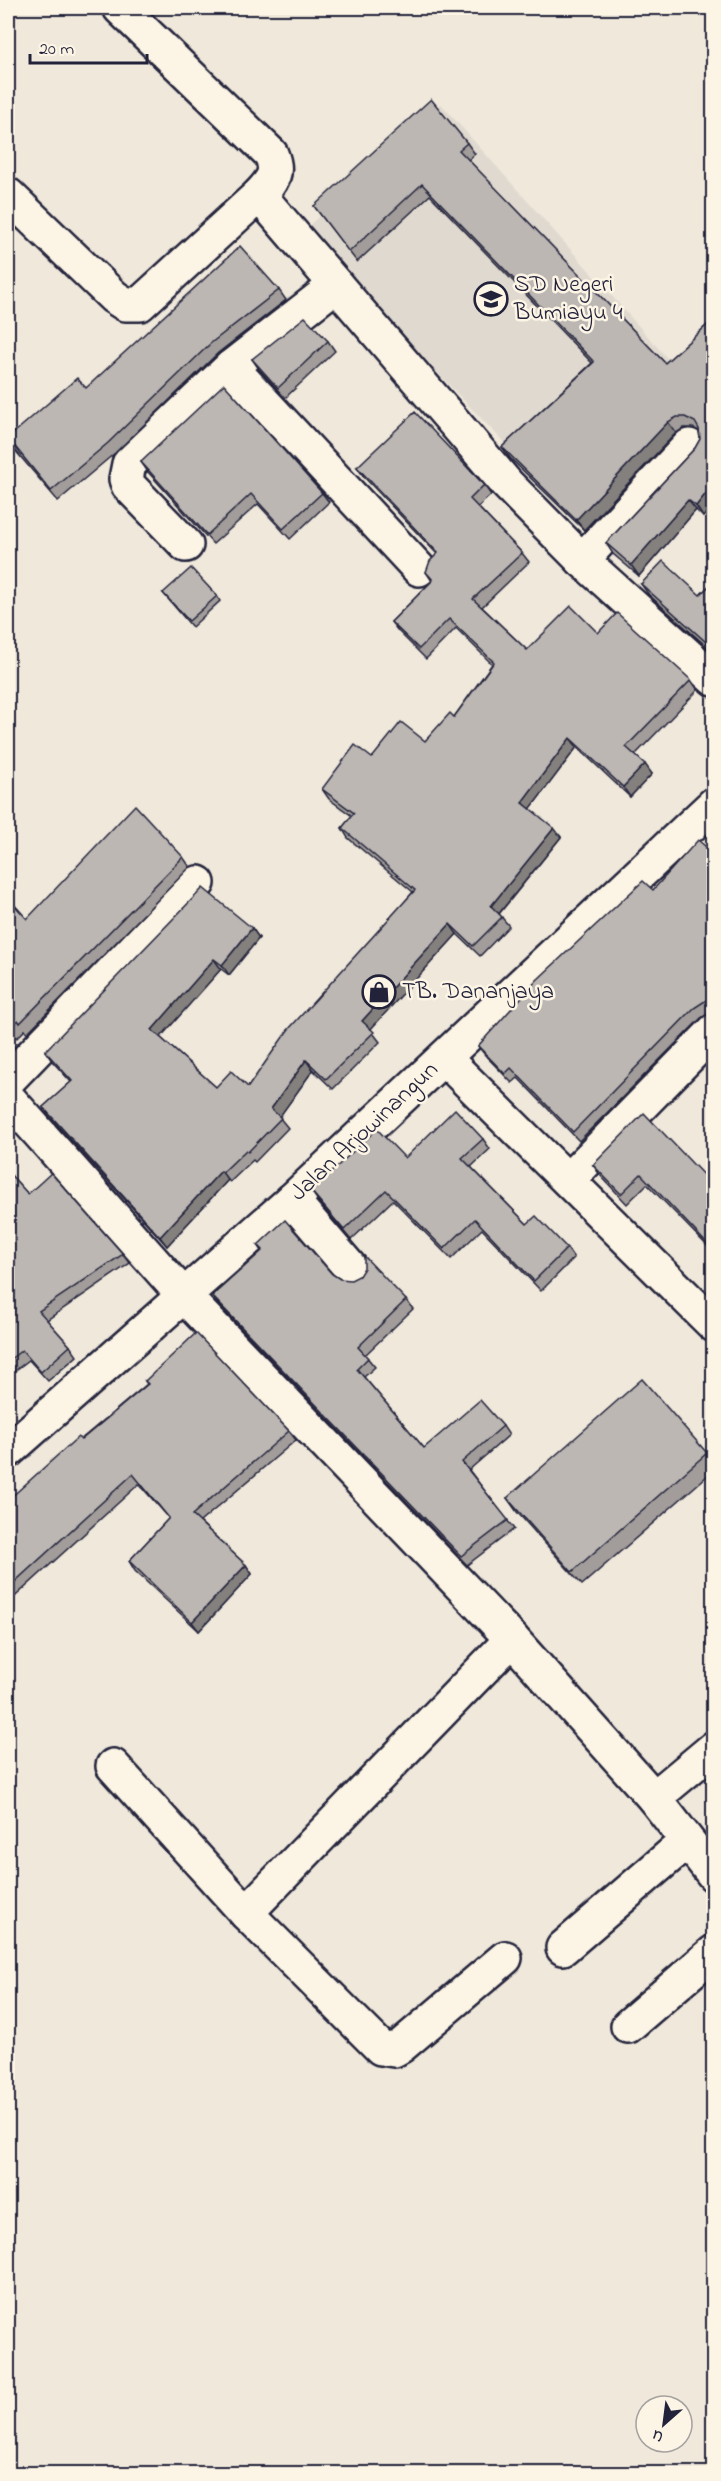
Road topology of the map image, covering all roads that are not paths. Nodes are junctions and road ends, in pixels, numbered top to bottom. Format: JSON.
{"nodes":[{"id":1,"x":120,"y":8,"type":"edge"},
{"id":2,"x":8,"y":195,"type":"edge"},
{"id":3,"x":259,"y":195,"type":"junction"},
{"id":4,"x":336,"y":285,"type":"junction"},
{"id":5,"x":231,"y":367,"type":"junction"},
{"id":6,"x":689,"y":446,"type":"dead end"},
{"id":7,"x":186,"y":545,"type":"dead end"},
{"id":8,"x":582,"y":560,"type":"junction"},
{"id":9,"x":419,"y":569,"type":"dead end"},
{"id":10,"x":714,"y":679,"type":"edge"},
{"id":11,"x":714,"y":804,"type":"edge"},
{"id":12,"x":198,"y":883,"type":"dead end"},
{"id":13,"x":714,"y":1031,"type":"edge"},
{"id":14,"x":444,"y":1058,"type":"junction"},
{"id":15,"x":8,"y":1080,"type":"edge"},
{"id":16,"x":8,"y":1098,"type":"edge"},
{"id":17,"x":568,"y":1180,"type":"junction"},
{"id":18,"x":292,"y":1200,"type":"junction"},
{"id":19,"x":353,"y":1271,"type":"dead end"},
{"id":20,"x":183,"y":1295,"type":"junction"},
{"id":21,"x":714,"y":1325,"type":"edge"},
{"id":22,"x":8,"y":1451,"type":"edge"},
{"id":23,"x":512,"y":1639,"type":"junction"},
{"id":24,"x":714,"y":1748,"type":"edge"},
{"id":25,"x":113,"y":1766,"type":"dead end"},
{"id":26,"x":654,"y":1798,"type":"junction"},
{"id":27,"x":686,"y":1842,"type":"junction"},
{"id":28,"x":714,"y":1875,"type":"edge"},
{"id":29,"x":246,"y":1913,"type":"junction"},
{"id":30,"x":563,"y":1948,"type":"dead end"},
{"id":31,"x":714,"y":1952,"type":"edge"},
{"id":32,"x":506,"y":1958,"type":"dead end"},
{"id":33,"x":628,"y":2026,"type":"dead end"}],
"edges":[{"from":1,"to":3,"type":"street"},
{"from":2,"to":3,"type":"street"},
{"from":3,"to":4,"type":"street"},
{"from":4,"to":5,"type":"street"},
{"from":4,"to":8,"type":"street"},
{"from":5,"to":7,"type":"street"},
{"from":5,"to":9,"type":"street"},
{"from":6,"to":8,"type":"street"},
{"from":8,"to":10,"type":"street"},
{"from":11,"to":14,"type":"street","name":"Jalan Arjowinangun"},
{"from":12,"to":15,"type":"street"},
{"from":13,"to":17,"type":"street"},
{"from":14,"to":17,"type":"street"},
{"from":14,"to":18,"type":"street","name":"Jalan Arjowinangun"},
{"from":16,"to":20,"type":"street"},
{"from":17,"to":21,"type":"street"},
{"from":18,"to":19,"type":"street"},
{"from":18,"to":20,"type":"street","name":"Jalan Arjowinangun"},
{"from":20,"to":22,"type":"street","name":"Jalan Arjowinangun"},
{"from":20,"to":23,"type":"street"},
{"from":23,"to":26,"type":"street"},
{"from":23,"to":29,"type":"street"},
{"from":24,"to":26,"type":"street"},
{"from":25,"to":29,"type":"street"},
{"from":26,"to":27,"type":"street"},
{"from":27,"to":28,"type":"street"},
{"from":27,"to":30,"type":"street"},
{"from":29,"to":32,"type":"street"},
{"from":31,"to":33,"type":"street"}]}
